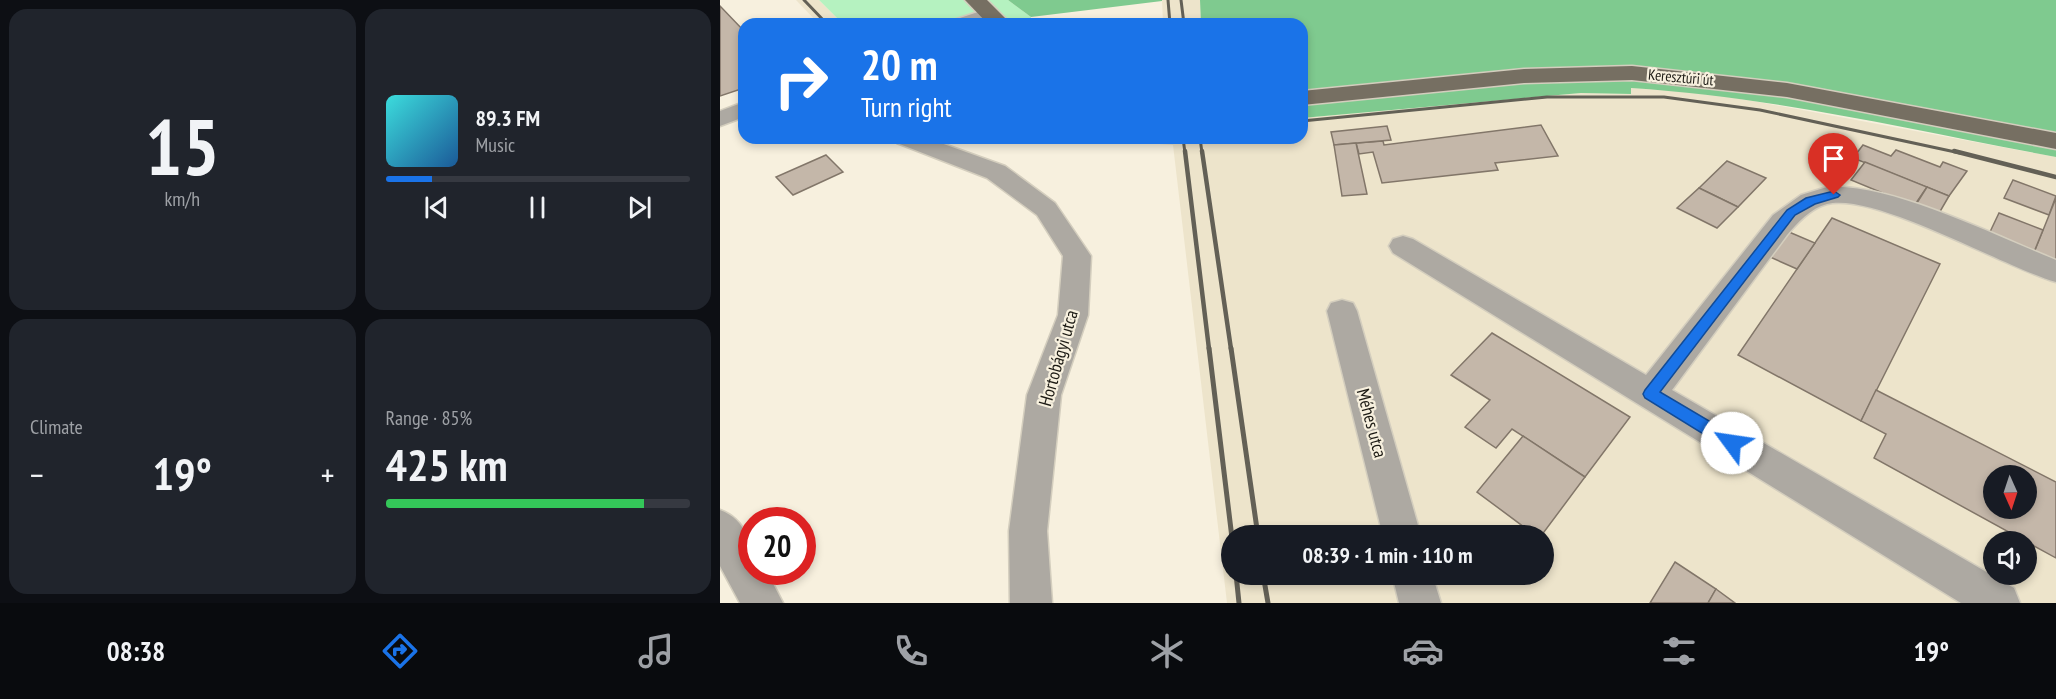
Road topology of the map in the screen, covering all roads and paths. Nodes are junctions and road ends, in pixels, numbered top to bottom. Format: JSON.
{"nodes":[{"id":1,"x":1308,"y":97,"type":"edge"},
{"id":2,"x":738,"y":111,"type":"edge"},
{"id":3,"x":720,"y":118,"type":"edge"},
{"id":4,"x":2056,"y":141,"type":"edge"},
{"id":5,"x":921,"y":144,"type":"edge"},
{"id":6,"x":1403,"y":246,"type":"dead end"},
{"id":7,"x":2056,"y":272,"type":"edge"},
{"id":8,"x":1342,"y":310,"type":"dead end"},
{"id":9,"x":1650,"y":394,"type":"junction"},
{"id":10,"x":1399,"y":525,"type":"edge"},
{"id":11,"x":720,"y":528,"type":"edge"},
{"id":12,"x":1416,"y":585,"type":"edge"},
{"id":13,"x":762,"y":603,"type":"edge"},
{"id":14,"x":1031,"y":603,"type":"edge"},
{"id":15,"x":1420,"y":603,"type":"edge"},
{"id":16,"x":1998,"y":603,"type":"edge"}],
"edges":[{"from":1,"to":4,"type":"main road","name":"Keresztúri út"},
{"from":2,"to":3,"type":"street"},
{"from":5,"to":14,"type":"street","name":"Hortobágyi utca"},
{"from":6,"to":9,"type":"street"},
{"from":7,"to":9,"type":"street"},
{"from":8,"to":10,"type":"street","name":"Méhes utca"},
{"from":9,"to":16,"type":"street"},
{"from":11,"to":13,"type":"street"},
{"from":12,"to":15,"type":"street"}]}
